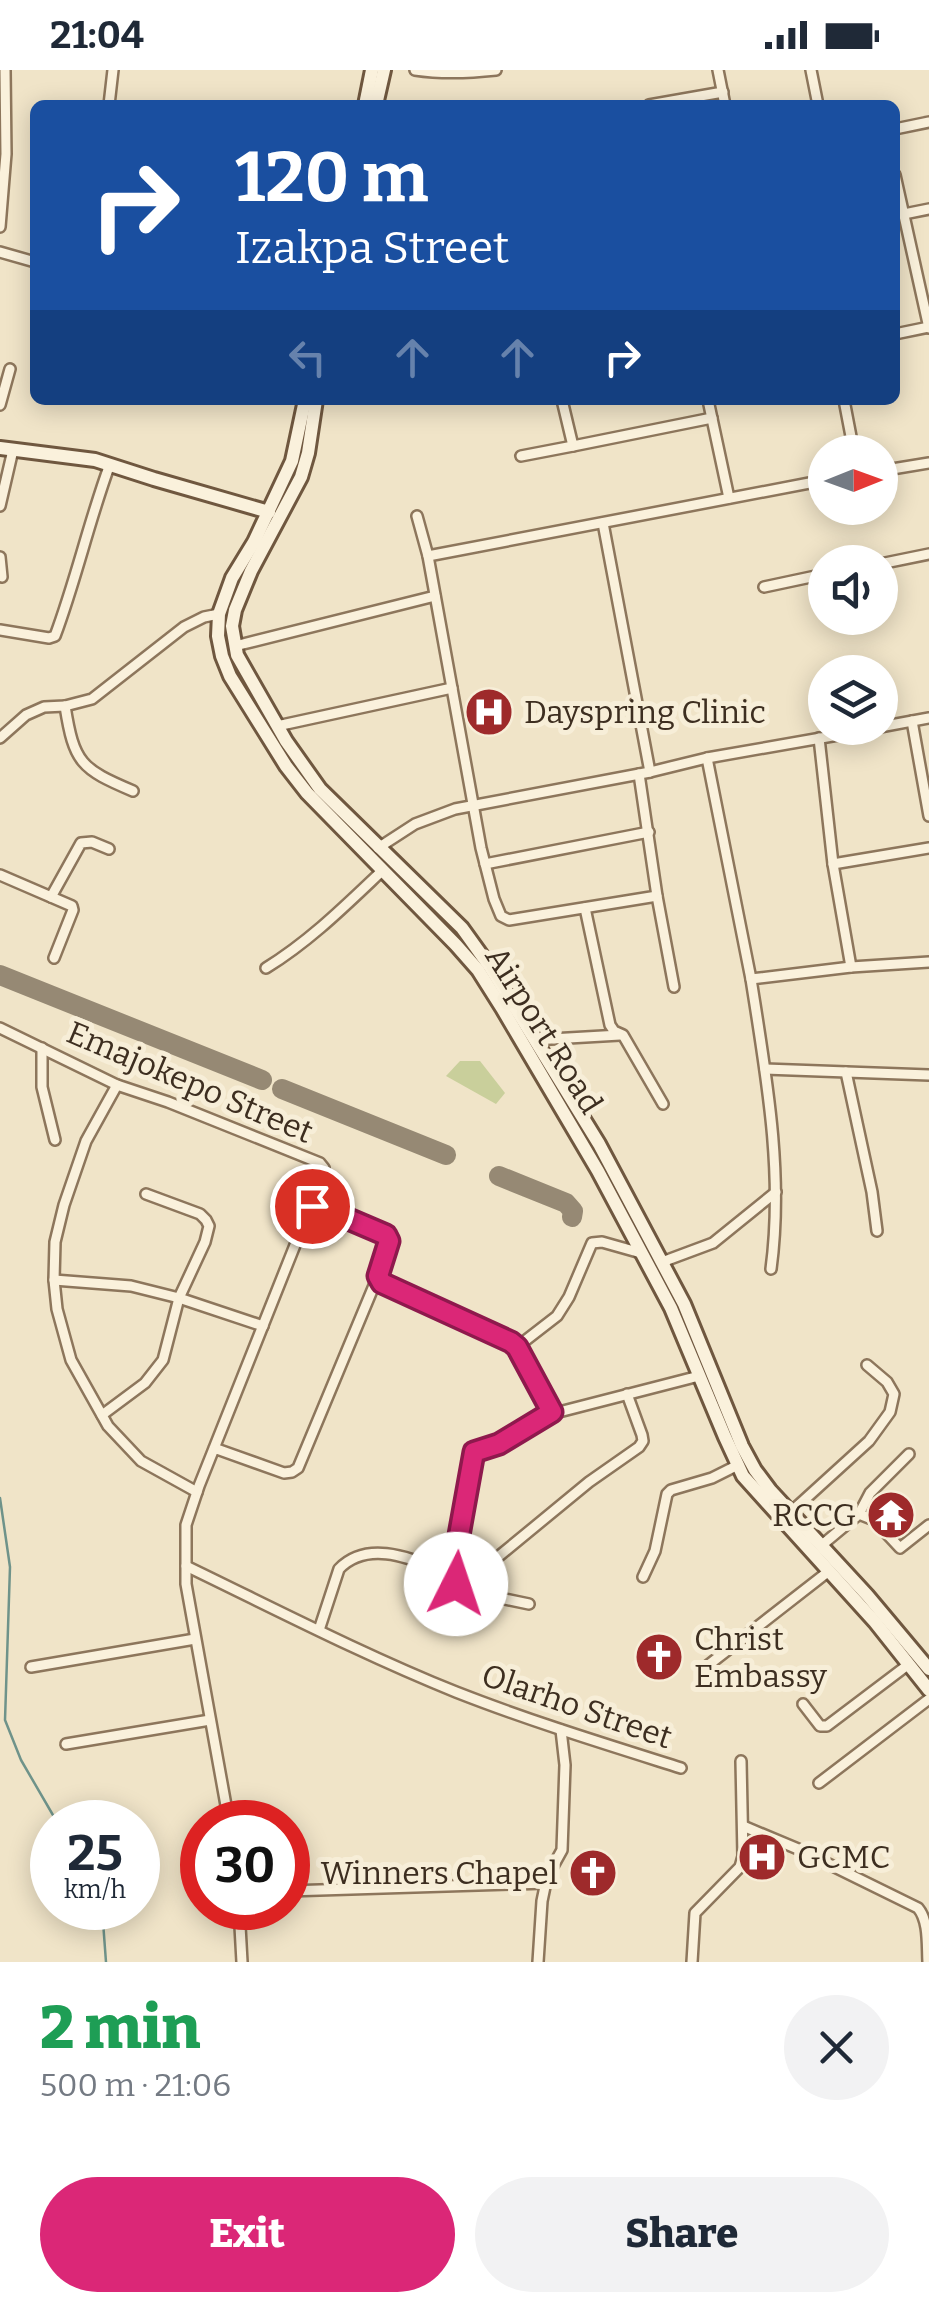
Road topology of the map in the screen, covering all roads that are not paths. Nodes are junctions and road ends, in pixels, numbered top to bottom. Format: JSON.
{"nodes":[{"id":1,"x":6,"y":70,"type":"edge"},
{"id":2,"x":112,"y":70,"type":"edge"},
{"id":3,"x":415,"y":70,"type":"edge"},
{"id":4,"x":496,"y":70,"type":"edge"},
{"id":5,"x":718,"y":70,"type":"edge"},
{"id":6,"x":810,"y":70,"type":"edge"},
{"id":7,"x":472,"y":72,"type":"edge"},
{"id":8,"x":378,"y":73,"type":"edge"},
{"id":9,"x":723,"y":92,"type":"junction"},
{"id":10,"x":109,"y":100,"type":"edge"},
{"id":11,"x":367,"y":100,"type":"edge"},
{"id":12,"x":376,"y":100,"type":"edge"},
{"id":13,"x":677,"y":100,"type":"edge"},
{"id":14,"x":725,"y":100,"type":"edge"},
{"id":15,"x":817,"y":100,"type":"edge"},
{"id":16,"x":929,"y":122,"type":"edge"},
{"id":17,"x":900,"y":128,"type":"edge"},
{"id":18,"x":900,"y":197,"type":"edge"},
{"id":19,"x":929,"y":209,"type":"edge"},
{"id":20,"x":904,"y":214,"type":"junction"},
{"id":21,"x":0,"y":227,"type":"edge"},
{"id":22,"x":0,"y":252,"type":"edge"},
{"id":23,"x":30,"y":261,"type":"edge"},
{"id":24,"x":929,"y":327,"type":"edge"},
{"id":25,"x":900,"y":333,"type":"edge"},
{"id":26,"x":10,"y":369,"type":"dead end"},
{"id":27,"x":0,"y":405,"type":"edge"},
{"id":28,"x":304,"y":405,"type":"edge"},
{"id":29,"x":315,"y":405,"type":"edge"},
{"id":30,"x":563,"y":405,"type":"edge"},
{"id":31,"x":709,"y":405,"type":"edge"},
{"id":32,"x":845,"y":405,"type":"edge"},
{"id":33,"x":712,"y":418,"type":"junction"},
{"id":34,"x":851,"y":435,"type":"edge"},
{"id":35,"x":572,"y":446,"type":"junction"},
{"id":36,"x":7,"y":449,"type":"edge"},
{"id":37,"x":521,"y":456,"type":"dead end"},
{"id":38,"x":929,"y":462,"type":"edge"},
{"id":39,"x":110,"y":464,"type":"junction"},
{"id":40,"x":898,"y":467,"type":"edge"},
{"id":41,"x":808,"y":483,"type":"edge"},
{"id":42,"x":729,"y":498,"type":"junction"},
{"id":43,"x":0,"y":506,"type":"edge"},
{"id":44,"x":269,"y":512,"type":"junction"},
{"id":45,"x":417,"y":516,"type":"dead end"},
{"id":46,"x":603,"y":523,"type":"junction"},
{"id":47,"x":929,"y":554,"type":"edge"},
{"id":48,"x":428,"y":556,"type":"junction"},
{"id":49,"x":0,"y":557,"type":"edge"},
{"id":50,"x":898,"y":560,"type":"edge"},
{"id":51,"x":2,"y":577,"type":"dead end"},
{"id":52,"x":808,"y":577,"type":"edge"},
{"id":53,"x":764,"y":586,"type":"dead end"},
{"id":54,"x":435,"y":596,"type":"junction"},
{"id":55,"x":218,"y":614,"type":"junction"},
{"id":56,"x":0,"y":630,"type":"edge"},
{"id":57,"x":234,"y":646,"type":"junction"},
{"id":58,"x":452,"y":688,"type":"junction"},
{"id":59,"x":65,"y":706,"type":"junction"},
{"id":60,"x":929,"y":718,"type":"edge"},
{"id":61,"x":912,"y":722,"type":"junction"},
{"id":62,"x":898,"y":724,"type":"edge"},
{"id":63,"x":278,"y":726,"type":"junction"},
{"id":64,"x":0,"y":738,"type":"edge"},
{"id":65,"x":808,"y":740,"type":"edge"},
{"id":66,"x":821,"y":745,"type":"edge"},
{"id":67,"x":708,"y":758,"type":"junction"},
{"id":68,"x":644,"y":773,"type":"junction"},
{"id":69,"x":133,"y":791,"type":"dead end"},
{"id":70,"x":473,"y":806,"type":"junction"},
{"id":71,"x":929,"y":816,"type":"edge"},
{"id":72,"x":649,"y":832,"type":"junction"},
{"id":73,"x":929,"y":848,"type":"edge"},
{"id":74,"x":109,"y":850,"type":"dead end"},
{"id":75,"x":375,"y":851,"type":"junction"},
{"id":76,"x":485,"y":864,"type":"junction"},
{"id":77,"x":833,"y":864,"type":"junction"},
{"id":78,"x":383,"y":870,"type":"junction"},
{"id":79,"x":0,"y":876,"type":"edge"},
{"id":80,"x":656,"y":896,"type":"junction"},
{"id":81,"x":51,"y":897,"type":"junction"},
{"id":82,"x":586,"y":908,"type":"junction"},
{"id":83,"x":54,"y":958,"type":"dead end"},
{"id":84,"x":929,"y":962,"type":"edge"},
{"id":85,"x":851,"y":967,"type":"junction"},
{"id":86,"x":266,"y":968,"type":"dead end"},
{"id":87,"x":752,"y":979,"type":"junction"},
{"id":88,"x":674,"y":987,"type":"dead end"},
{"id":89,"x":0,"y":1028,"type":"edge"},
{"id":90,"x":623,"y":1035,"type":"junction"},
{"id":91,"x":534,"y":1040,"type":"junction"},
{"id":92,"x":42,"y":1048,"type":"junction"},
{"id":93,"x":766,"y":1069,"type":"junction"},
{"id":94,"x":846,"y":1072,"type":"junction"},
{"id":95,"x":929,"y":1076,"type":"edge"},
{"id":96,"x":118,"y":1086,"type":"junction"},
{"id":97,"x":662,"y":1104,"type":"dead end"},
{"id":98,"x":570,"y":1108,"type":"junction"},
{"id":99,"x":55,"y":1140,"type":"dead end"},
{"id":100,"x":776,"y":1192,"type":"junction"},
{"id":101,"x":146,"y":1194,"type":"dead end"},
{"id":102,"x":312,"y":1206,"type":"junction"},
{"id":103,"x":877,"y":1231,"type":"dead end"},
{"id":104,"x":642,"y":1253,"type":"junction"},
{"id":105,"x":662,"y":1262,"type":"junction"},
{"id":106,"x":771,"y":1269,"type":"dead end"},
{"id":107,"x":378,"y":1276,"type":"junction"},
{"id":108,"x":54,"y":1280,"type":"junction"},
{"id":109,"x":178,"y":1298,"type":"junction"},
{"id":110,"x":263,"y":1326,"type":"junction"},
{"id":111,"x":517,"y":1347,"type":"junction"},
{"id":112,"x":867,"y":1365,"type":"dead end"},
{"id":113,"x":699,"y":1376,"type":"junction"},
{"id":114,"x":627,"y":1394,"type":"junction"},
{"id":115,"x":552,"y":1412,"type":"junction"},
{"id":116,"x":102,"y":1414,"type":"junction"},
{"id":117,"x":214,"y":1448,"type":"junction"},
{"id":118,"x":908,"y":1454,"type":"dead end"},
{"id":119,"x":738,"y":1465,"type":"junction"},
{"id":120,"x":197,"y":1492,"type":"junction"},
{"id":121,"x":791,"y":1512,"type":"junction"},
{"id":122,"x":859,"y":1514,"type":"junction"},
{"id":123,"x":929,"y":1525,"type":"edge"},
{"id":124,"x":822,"y":1545,"type":"junction"},
{"id":125,"x":493,"y":1561,"type":"dead end"},
{"id":126,"x":186,"y":1566,"type":"junction"},
{"id":127,"x":829,"y":1571,"type":"junction"},
{"id":128,"x":452,"y":1574,"type":"junction"},
{"id":129,"x":644,"y":1578,"type":"dead end"},
{"id":130,"x":529,"y":1604,"type":"dead end"},
{"id":131,"x":319,"y":1630,"type":"junction"},
{"id":132,"x":194,"y":1639,"type":"junction"},
{"id":133,"x":903,"y":1647,"type":"junction"},
{"id":134,"x":909,"y":1664,"type":"junction"},
{"id":135,"x":31,"y":1666,"type":"dead end"},
{"id":136,"x":929,"y":1669,"type":"edge"},
{"id":137,"x":702,"y":1670,"type":"dead end"},
{"id":138,"x":929,"y":1690,"type":"edge"},
{"id":139,"x":929,"y":1700,"type":"edge"},
{"id":140,"x":803,"y":1704,"type":"dead end"},
{"id":141,"x":210,"y":1720,"type":"junction"},
{"id":142,"x":561,"y":1730,"type":"junction"},
{"id":143,"x":66,"y":1744,"type":"dead end"},
{"id":144,"x":742,"y":1761,"type":"dead end"},
{"id":145,"x":681,"y":1768,"type":"dead end"},
{"id":146,"x":820,"y":1784,"type":"dead end"},
{"id":147,"x":226,"y":1800,"type":"edge"},
{"id":148,"x":743,"y":1826,"type":"junction"},
{"id":149,"x":546,"y":1883,"type":"junction"},
{"id":150,"x":310,"y":1890,"type":"edge"},
{"id":151,"x":240,"y":1930,"type":"edge"},
{"id":152,"x":242,"y":1962,"type":"edge"},
{"id":153,"x":538,"y":1962,"type":"edge"},
{"id":154,"x":692,"y":1962,"type":"edge"},
{"id":155,"x":928,"y":1962,"type":"edge"}],
"edges":[{"from":1,"to":21,"type":"street"},
{"from":2,"to":10,"type":"street"},
{"from":3,"to":7,"type":"street"},
{"from":4,"to":7,"type":"street"},
{"from":5,"to":9,"type":"street"},
{"from":6,"to":15,"type":"street"},
{"from":8,"to":11,"type":"main road"},
{"from":8,"to":12,"type":"main road"},
{"from":9,"to":13,"type":"street"},
{"from":9,"to":14,"type":"street"},
{"from":16,"to":17,"type":"street"},
{"from":18,"to":20,"type":"street"},
{"from":19,"to":20,"type":"street"},
{"from":20,"to":24,"type":"street"},
{"from":22,"to":23,"type":"street"},
{"from":24,"to":25,"type":"street"},
{"from":26,"to":27,"type":"street"},
{"from":28,"to":44,"type":"main road"},
{"from":29,"to":57,"type":"main road"},
{"from":30,"to":35,"type":"street"},
{"from":31,"to":33,"type":"street"},
{"from":32,"to":34,"type":"street"},
{"from":33,"to":35,"type":"street"},
{"from":33,"to":42,"type":"street"},
{"from":35,"to":37,"type":"street"},
{"from":36,"to":39,"type":"main road"},
{"from":36,"to":43,"type":"street"},
{"from":38,"to":40,"type":"street"},
{"from":39,"to":44,"type":"main road"},
{"from":39,"to":56,"type":"street"},
{"from":41,"to":42,"type":"street"},
{"from":42,"to":46,"type":"street"},
{"from":44,"to":55,"type":"main road"},
{"from":45,"to":48,"type":"street"},
{"from":46,"to":48,"type":"street"},
{"from":46,"to":68,"type":"street"},
{"from":47,"to":50,"type":"street"},
{"from":48,"to":54,"type":"street"},
{"from":49,"to":51,"type":"street"},
{"from":52,"to":53,"type":"street"},
{"from":54,"to":57,"type":"street"},
{"from":54,"to":58,"type":"street"},
{"from":55,"to":59,"type":"street"},
{"from":55,"to":75,"type":"main road","name":"Airport Road"},
{"from":57,"to":63,"type":"main road","name":"Airport Road"},
{"from":58,"to":63,"type":"street"},
{"from":58,"to":70,"type":"street"},
{"from":59,"to":64,"type":"street"},
{"from":59,"to":69,"type":"street"},
{"from":60,"to":61,"type":"street"},
{"from":61,"to":62,"type":"street"},
{"from":61,"to":71,"type":"street"},
{"from":63,"to":75,"type":"main road","name":"Airport Road"},
{"from":65,"to":67,"type":"street"},
{"from":66,"to":77,"type":"street"},
{"from":67,"to":68,"type":"street"},
{"from":67,"to":87,"type":"street"},
{"from":68,"to":70,"type":"street"},
{"from":68,"to":72,"type":"street"},
{"from":70,"to":75,"type":"street"},
{"from":70,"to":76,"type":"street"},
{"from":72,"to":76,"type":"street"},
{"from":72,"to":80,"type":"street"},
{"from":73,"to":77,"type":"street"},
{"from":74,"to":81,"type":"street"},
{"from":75,"to":78,"type":"main road","name":"Airport Road"},
{"from":75,"to":91,"type":"main road","name":"Airport Road"},
{"from":76,"to":82,"type":"street"},
{"from":77,"to":85,"type":"street"},
{"from":78,"to":86,"type":"street"},
{"from":78,"to":98,"type":"main road","name":"Airport Road"},
{"from":79,"to":81,"type":"street"},
{"from":80,"to":82,"type":"street"},
{"from":80,"to":88,"type":"street"},
{"from":81,"to":83,"type":"street"},
{"from":82,"to":90,"type":"street"},
{"from":84,"to":85,"type":"street"},
{"from":85,"to":87,"type":"street"},
{"from":87,"to":93,"type":"street"},
{"from":89,"to":92,"type":"street","name":"Emajokepo Street"},
{"from":90,"to":91,"type":"street"},
{"from":90,"to":97,"type":"street"},
{"from":91,"to":98,"type":"main road","name":"Airport Road"},
{"from":92,"to":96,"type":"street","name":"Emajokepo Street"},
{"from":92,"to":99,"type":"street"},
{"from":93,"to":94,"type":"street"},
{"from":93,"to":100,"type":"street"},
{"from":94,"to":95,"type":"street"},
{"from":94,"to":103,"type":"street"},
{"from":96,"to":102,"type":"street","name":"Emajokepo Street"},
{"from":96,"to":108,"type":"street"},
{"from":98,"to":104,"type":"main road","name":"Airport Road"},
{"from":98,"to":105,"type":"main road","name":"Airport Road"},
{"from":100,"to":105,"type":"street"},
{"from":100,"to":106,"type":"street"},
{"from":101,"to":109,"type":"street"},
{"from":102,"to":107,"type":"street"},
{"from":102,"to":110,"type":"street"},
{"from":104,"to":111,"type":"street"},
{"from":104,"to":113,"type":"main road","name":"Airport Road"},
{"from":105,"to":121,"type":"main road","name":"Airport Road"},
{"from":107,"to":111,"type":"street"},
{"from":107,"to":117,"type":"street"},
{"from":108,"to":109,"type":"street"},
{"from":108,"to":116,"type":"street"},
{"from":109,"to":110,"type":"street"},
{"from":109,"to":116,"type":"street"},
{"from":110,"to":117,"type":"street"},
{"from":111,"to":115,"type":"street"},
{"from":112,"to":121,"type":"street"},
{"from":113,"to":114,"type":"street"},
{"from":113,"to":119,"type":"main road","name":"Airport Road"},
{"from":114,"to":115,"type":"street"},
{"from":114,"to":125,"type":"street"},
{"from":115,"to":128,"type":"street"},
{"from":116,"to":120,"type":"street"},
{"from":117,"to":120,"type":"street"},
{"from":118,"to":122,"type":"street"},
{"from":119,"to":127,"type":"main road","name":"Airport Road"},
{"from":119,"to":129,"type":"street"},
{"from":120,"to":126,"type":"street"},
{"from":121,"to":124,"type":"main road","name":"Airport Road"},
{"from":122,"to":123,"type":"street"},
{"from":122,"to":124,"type":"street"},
{"from":124,"to":133,"type":"main road","name":"Airport Road"},
{"from":126,"to":131,"type":"street","name":"Olarho Street"},
{"from":126,"to":132,"type":"street"},
{"from":127,"to":133,"type":"main road","name":"Airport Road"},
{"from":127,"to":137,"type":"street"},
{"from":128,"to":130,"type":"street"},
{"from":128,"to":131,"type":"street"},
{"from":131,"to":142,"type":"street","name":"Olarho Street"},
{"from":132,"to":135,"type":"street"},
{"from":132,"to":141,"type":"street"},
{"from":133,"to":134,"type":"main road","name":"Airport Road"},
{"from":133,"to":136,"type":"main road","name":"Airport Road"},
{"from":134,"to":138,"type":"main road","name":"Airport Road"},
{"from":134,"to":140,"type":"street"},
{"from":139,"to":146,"type":"street"},
{"from":141,"to":143,"type":"street"},
{"from":141,"to":147,"type":"street"},
{"from":142,"to":145,"type":"street","name":"Olarho Street"},
{"from":142,"to":149,"type":"street"},
{"from":144,"to":148,"type":"street"},
{"from":148,"to":154,"type":"street"},
{"from":148,"to":155,"type":"street"},
{"from":149,"to":150,"type":"street"},
{"from":149,"to":153,"type":"street"},
{"from":151,"to":152,"type":"street"}]}
